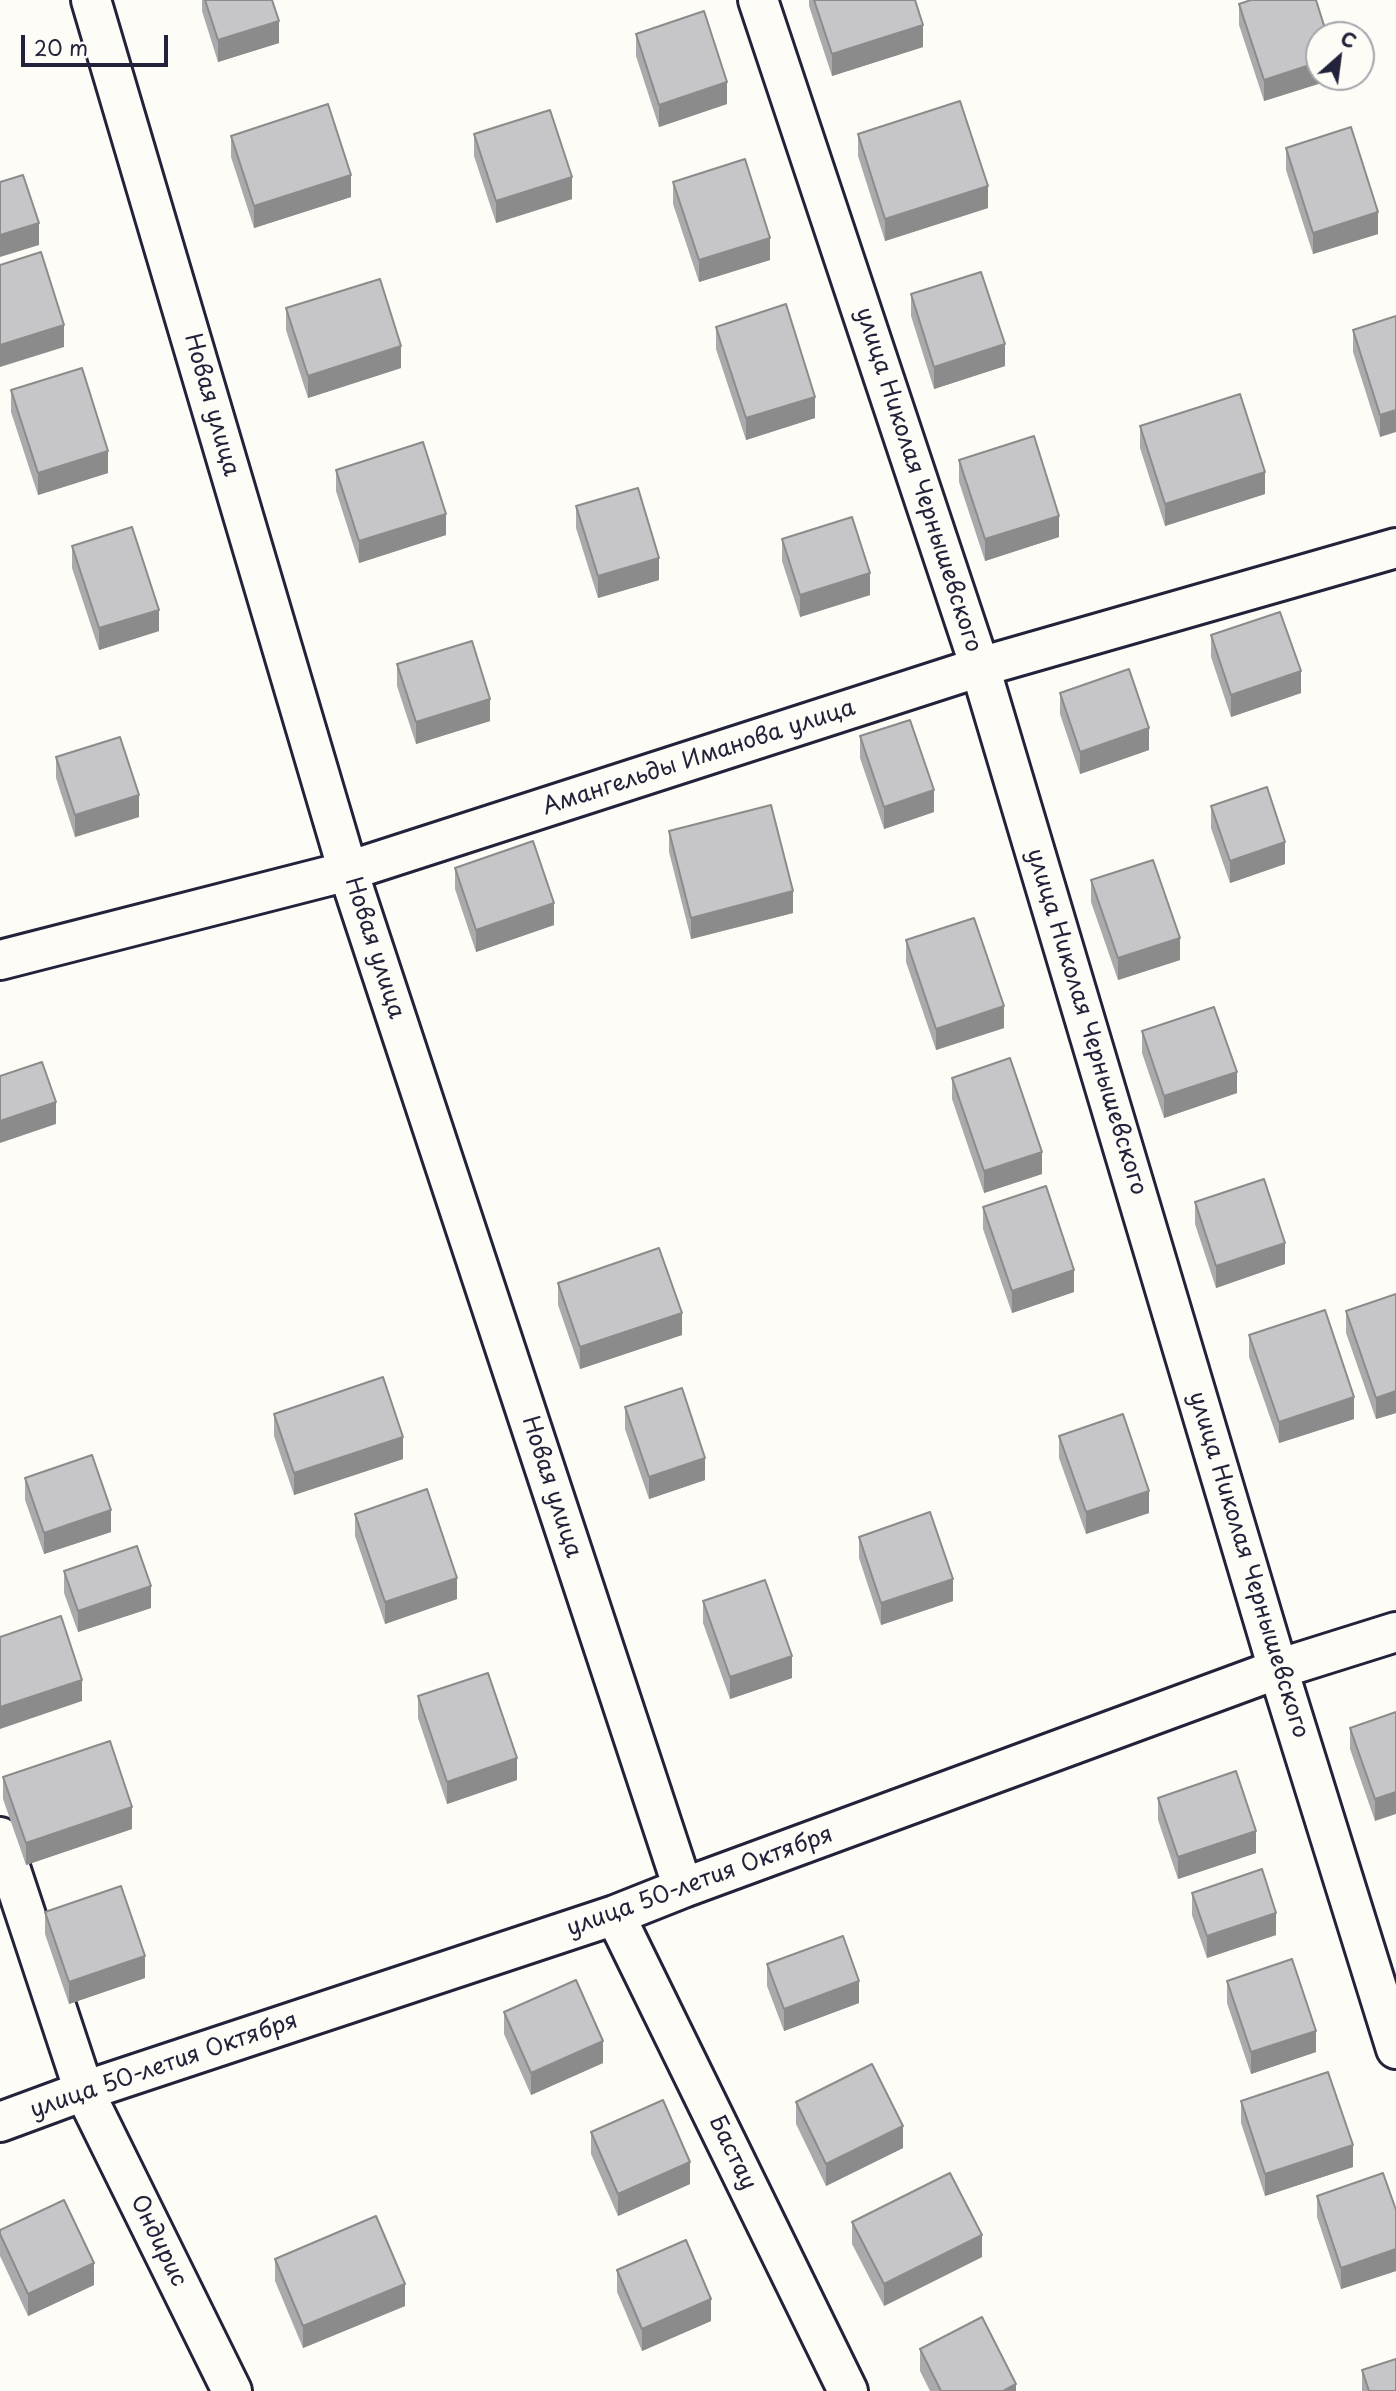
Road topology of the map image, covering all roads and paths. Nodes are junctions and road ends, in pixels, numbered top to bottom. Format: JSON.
{"nodes":[{"id":1,"x":91,"y":0,"type":"edge"},
{"id":2,"x":758,"y":0,"type":"edge"},
{"id":3,"x":1396,"y":548,"type":"edge"},
{"id":4,"x":980,"y":667,"type":"junction"},
{"id":5,"x":348,"y":871,"type":"junction"},
{"id":6,"x":0,"y":960,"type":"edge"},
{"id":7,"x":1396,"y":1632,"type":"edge"},
{"id":8,"x":1278,"y":1669,"type":"junction"},
{"id":9,"x":0,"y":1837,"type":"edge"},
{"id":10,"x":683,"y":1888,"type":"junction"},
{"id":11,"x":615,"y":1915,"type":"junction"},
{"id":12,"x":1396,"y":2049,"type":"edge"},
{"id":13,"x":84,"y":2091,"type":"junction"},
{"id":14,"x":0,"y":2122,"type":"edge"},
{"id":15,"x":232,"y":2391,"type":"edge"},
{"id":16,"x":848,"y":2391,"type":"edge"}],
"edges":[{"from":1,"to":5,"type":"street","name":"Новая улица"},
{"from":2,"to":4,"type":"street","name":"улица Николая Чернышевского"},
{"from":3,"to":4,"type":"street","name":"Амангельды Иманова улица"},
{"from":4,"to":5,"type":"street","name":"Амангельды Иманова улица"},
{"from":4,"to":8,"type":"street","name":"улица Николая Чернышевского"},
{"from":5,"to":6,"type":"street","name":"Амангельды Иманова улица"},
{"from":5,"to":10,"type":"street","name":"Новая улица"},
{"from":7,"to":8,"type":"street","name":"улица 50-летия Октября"},
{"from":8,"to":10,"type":"street","name":"улица 50-летия Октября"},
{"from":8,"to":12,"type":"street","name":"улица Николая Чернышевского"},
{"from":9,"to":13,"type":"street","name":"Ондирис"},
{"from":10,"to":11,"type":"street","name":"улица 50-летия Октября"},
{"from":11,"to":13,"type":"street","name":"улица 50-летия Октября"},
{"from":11,"to":16,"type":"street","name":"Бастау"},
{"from":13,"to":14,"type":"street","name":"улица 50-летия Октября"},
{"from":13,"to":15,"type":"street","name":"Ондирис"}]}
